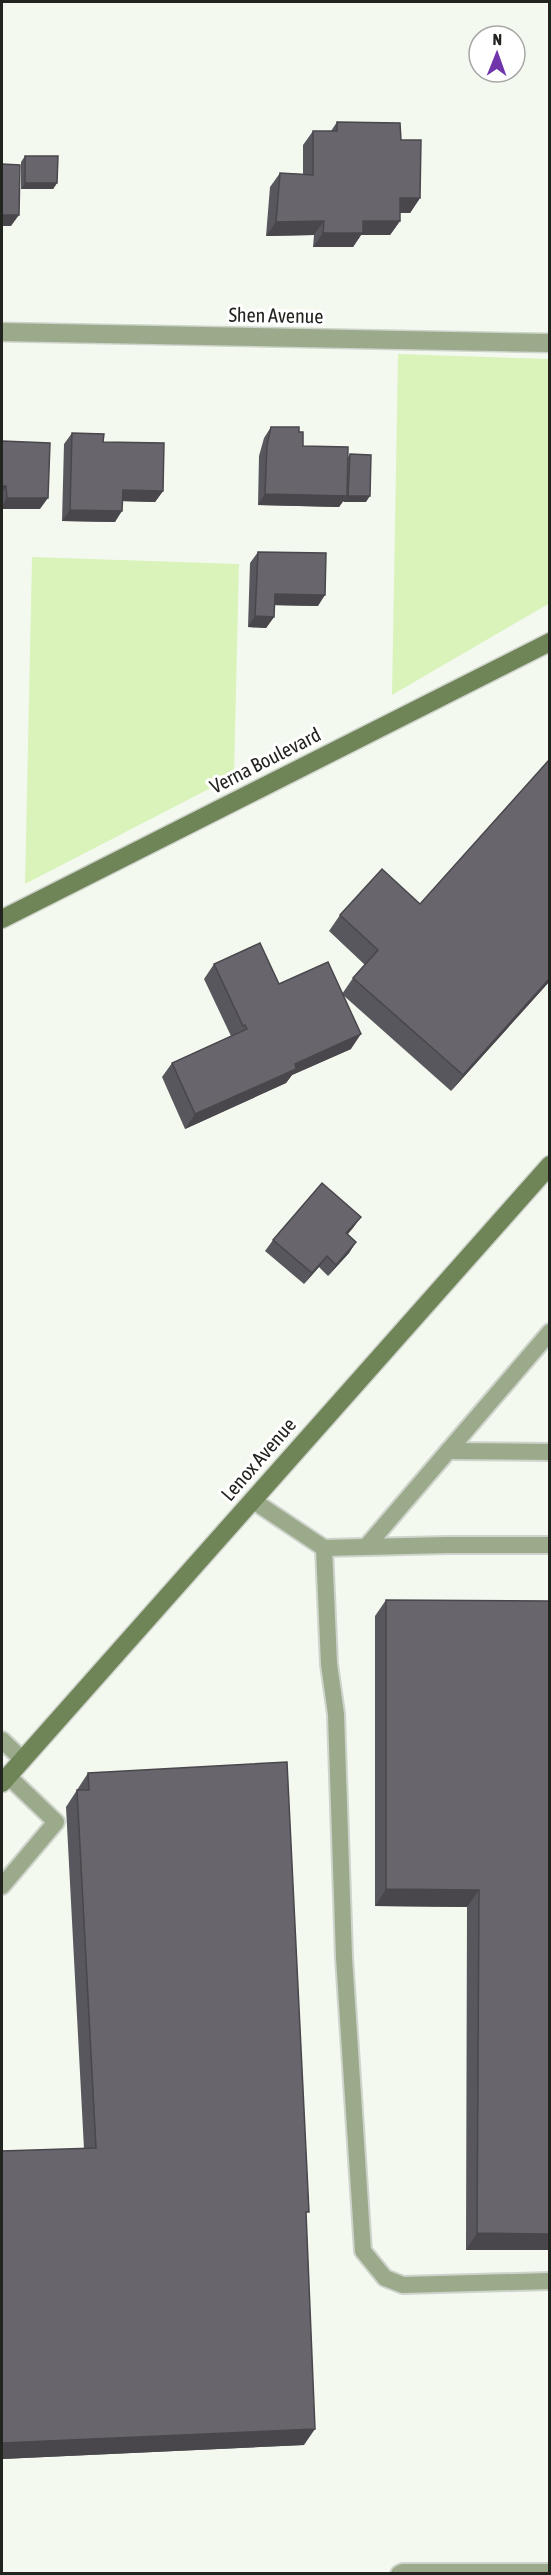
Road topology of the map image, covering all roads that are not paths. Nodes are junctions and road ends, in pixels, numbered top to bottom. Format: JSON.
{"nodes":[{"id":1,"x":2,"y":332,"type":"edge"},
{"id":2,"x":549,"y":343,"type":"edge"},
{"id":3,"x":549,"y":642,"type":"edge"},
{"id":4,"x":2,"y":919,"type":"edge"},
{"id":5,"x":549,"y":1165,"type":"edge"},
{"id":6,"x":549,"y":1332,"type":"edge"},
{"id":7,"x":448,"y":1451,"type":"junction"},
{"id":8,"x":549,"y":1452,"type":"edge"},
{"id":9,"x":252,"y":1500,"type":"junction"},
{"id":10,"x":549,"y":1545,"type":"edge"},
{"id":11,"x":366,"y":1547,"type":"junction"},
{"id":12,"x":324,"y":1548,"type":"junction"},
{"id":13,"x":2,"y":1740,"type":"edge"},
{"id":14,"x":23,"y":1760,"type":"junction"},
{"id":15,"x":5,"y":1780,"type":"edge"},
{"id":16,"x":2,"y":1886,"type":"edge"},
{"id":17,"x":549,"y":2281,"type":"edge"},
{"id":18,"x":549,"y":2572,"type":"edge"},
{"id":19,"x":399,"y":2574,"type":"edge"}],
"edges":[{"from":1,"to":2,"type":"street","name":"Shen Avenue"},
{"from":3,"to":4,"type":"main road","name":"Verna Boulevard"},
{"from":5,"to":9,"type":"main road","name":"Lenox Avenue"},
{"from":6,"to":7,"type":"lane"},
{"from":7,"to":8,"type":"lane"},
{"from":7,"to":11,"type":"lane"},
{"from":9,"to":12,"type":"lane"},
{"from":9,"to":14,"type":"main road","name":"Lenox Avenue"},
{"from":10,"to":11,"type":"lane"},
{"from":11,"to":12,"type":"lane"},
{"from":12,"to":17,"type":"lane"},
{"from":13,"to":14,"type":"lane"},
{"from":14,"to":15,"type":"main road","name":"Lenox Avenue"},
{"from":15,"to":16,"type":"lane"},
{"from":18,"to":19,"type":"lane"}]}
